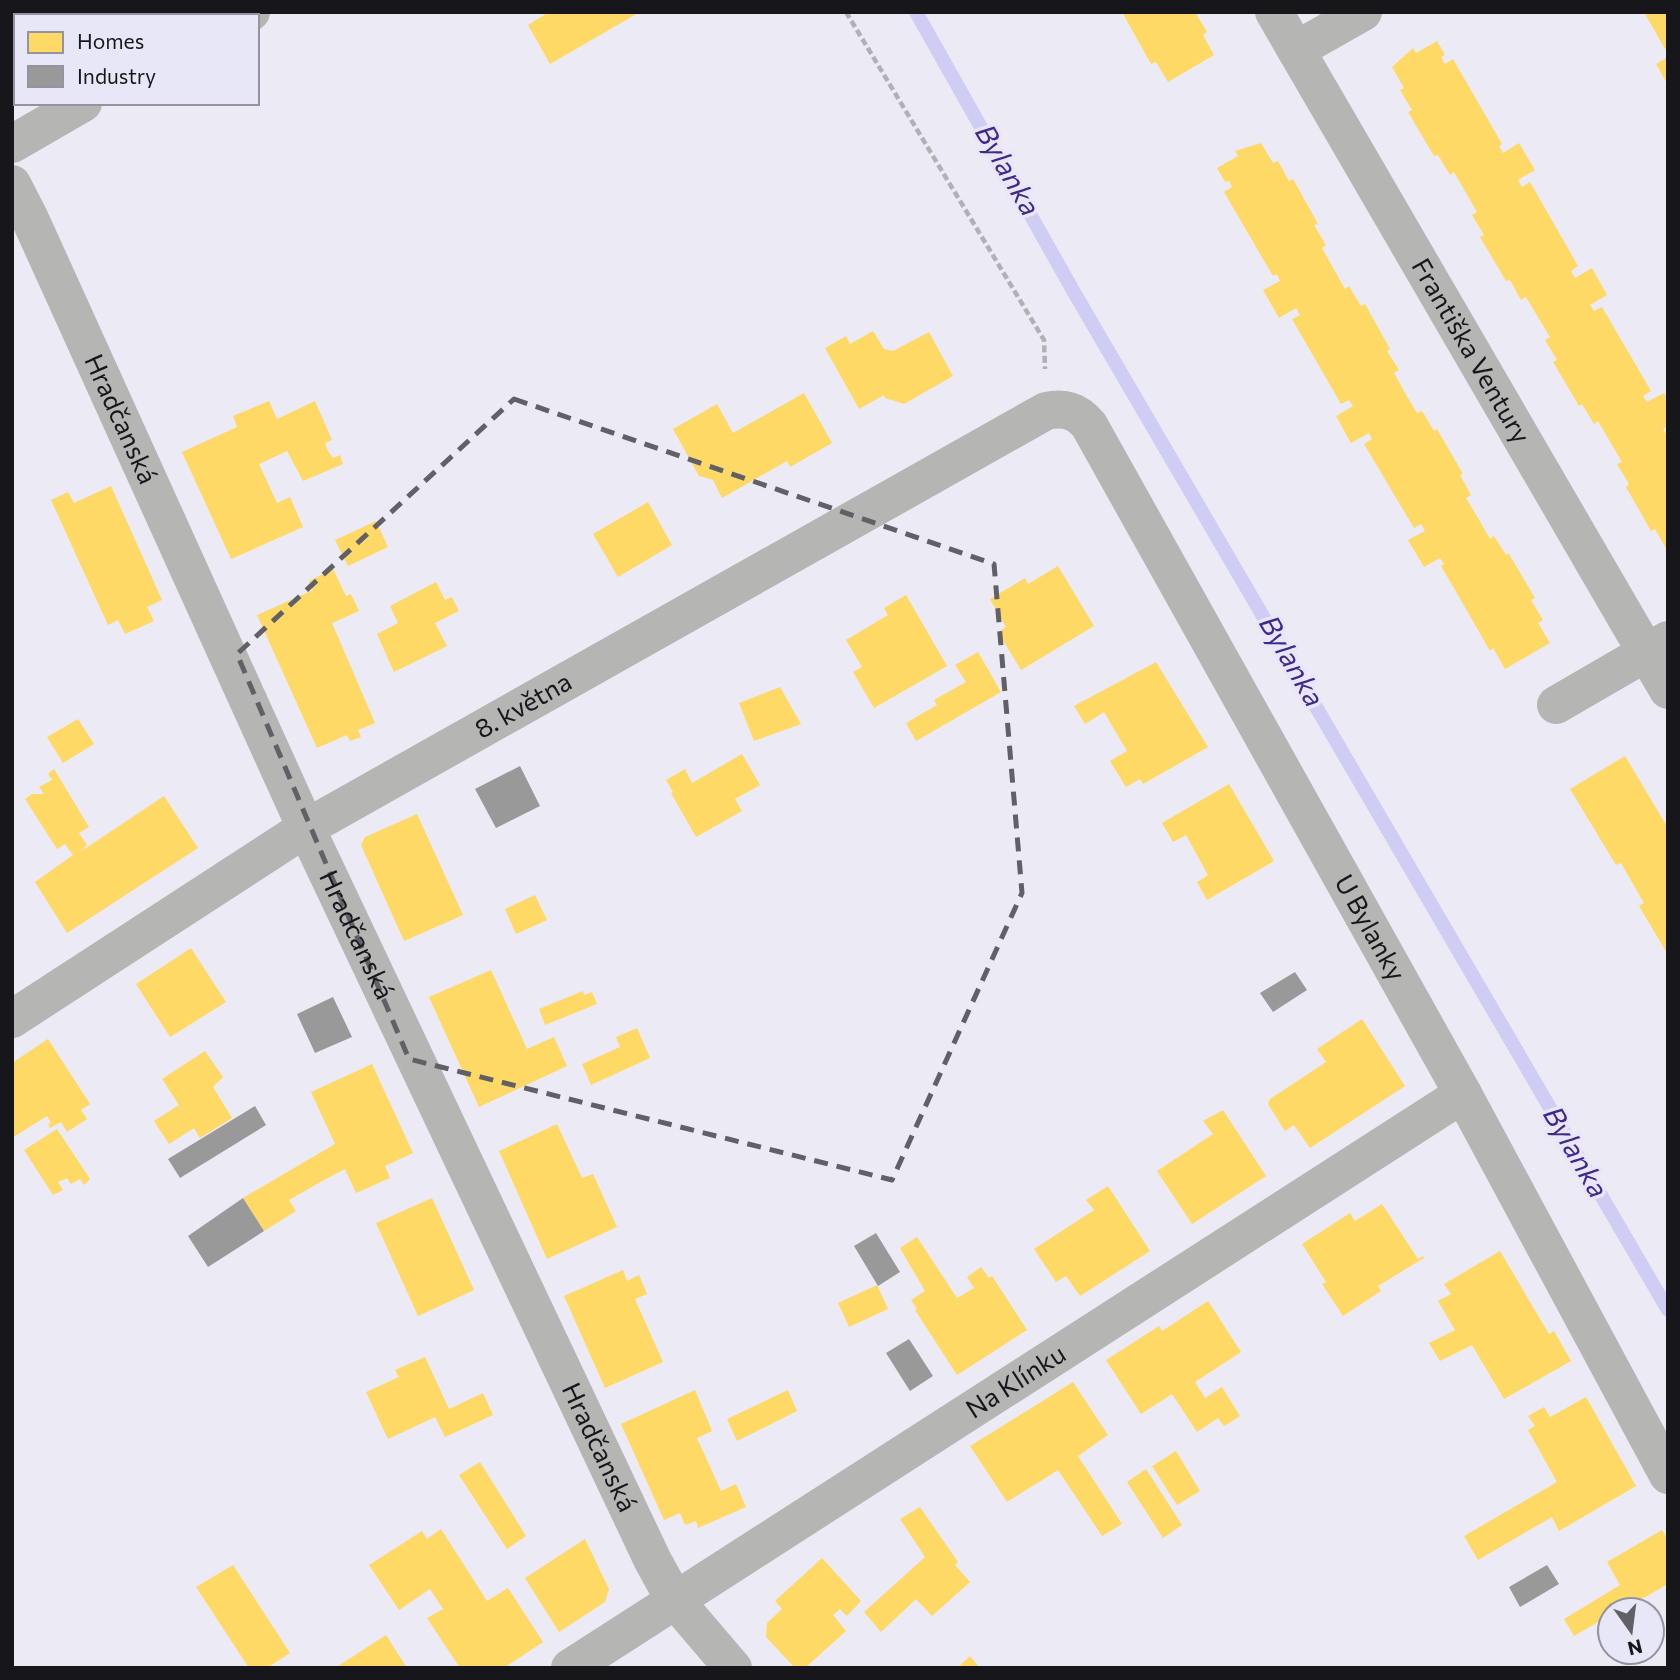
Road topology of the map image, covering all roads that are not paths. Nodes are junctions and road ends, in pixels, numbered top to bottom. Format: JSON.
{"nodes":[{"id":1,"x":1274,"y":12,"type":"edge"},
{"id":2,"x":1363,"y":12,"type":"edge"},
{"id":3,"x":1296,"y":50,"type":"junction"},
{"id":4,"x":80,"y":105,"type":"edge"},
{"id":5,"x":12,"y":144,"type":"edge"},
{"id":6,"x":12,"y":184,"type":"edge"},
{"id":7,"x":1046,"y":411,"type":"joint"},
{"id":8,"x":1657,"y":646,"type":"edge"},
{"id":9,"x":1668,"y":690,"type":"edge"},
{"id":10,"x":1556,"y":705,"type":"dead end"},
{"id":11,"x":306,"y":828,"type":"junction"},
{"id":12,"x":12,"y":1019,"type":"edge"},
{"id":13,"x":1463,"y":1094,"type":"junction"},
{"id":14,"x":1668,"y":1475,"type":"edge"},
{"id":15,"x":674,"y":1599,"type":"junction"},
{"id":16,"x":570,"y":1668,"type":"edge"},
{"id":17,"x":733,"y":1668,"type":"edge"}],
"edges":[{"from":1,"to":3,"type":"street","name":"Františka Ventury"},
{"from":2,"to":3,"type":"street"},
{"from":3,"to":8,"type":"street","name":"Františka Ventury"},
{"from":4,"to":5,"type":"street"},
{"from":6,"to":11,"type":"street","name":"Hradčanská"},
{"from":7,"to":11,"type":"street","name":"8. května"},
{"from":7,"to":13,"type":"street","name":"U Bylanky"},
{"from":8,"to":9,"type":"street","name":"Františka Ventury"},
{"from":8,"to":10,"type":"street"},
{"from":11,"to":12,"type":"street","name":"8. května"},
{"from":11,"to":15,"type":"street","name":"Hradčanská"},
{"from":13,"to":14,"type":"street","name":"U Bylanky"},
{"from":13,"to":15,"type":"street","name":"Na Klínku"},
{"from":15,"to":16,"type":"street","name":"Na Klínku"},
{"from":15,"to":17,"type":"street","name":"Hradčanská"}]}
